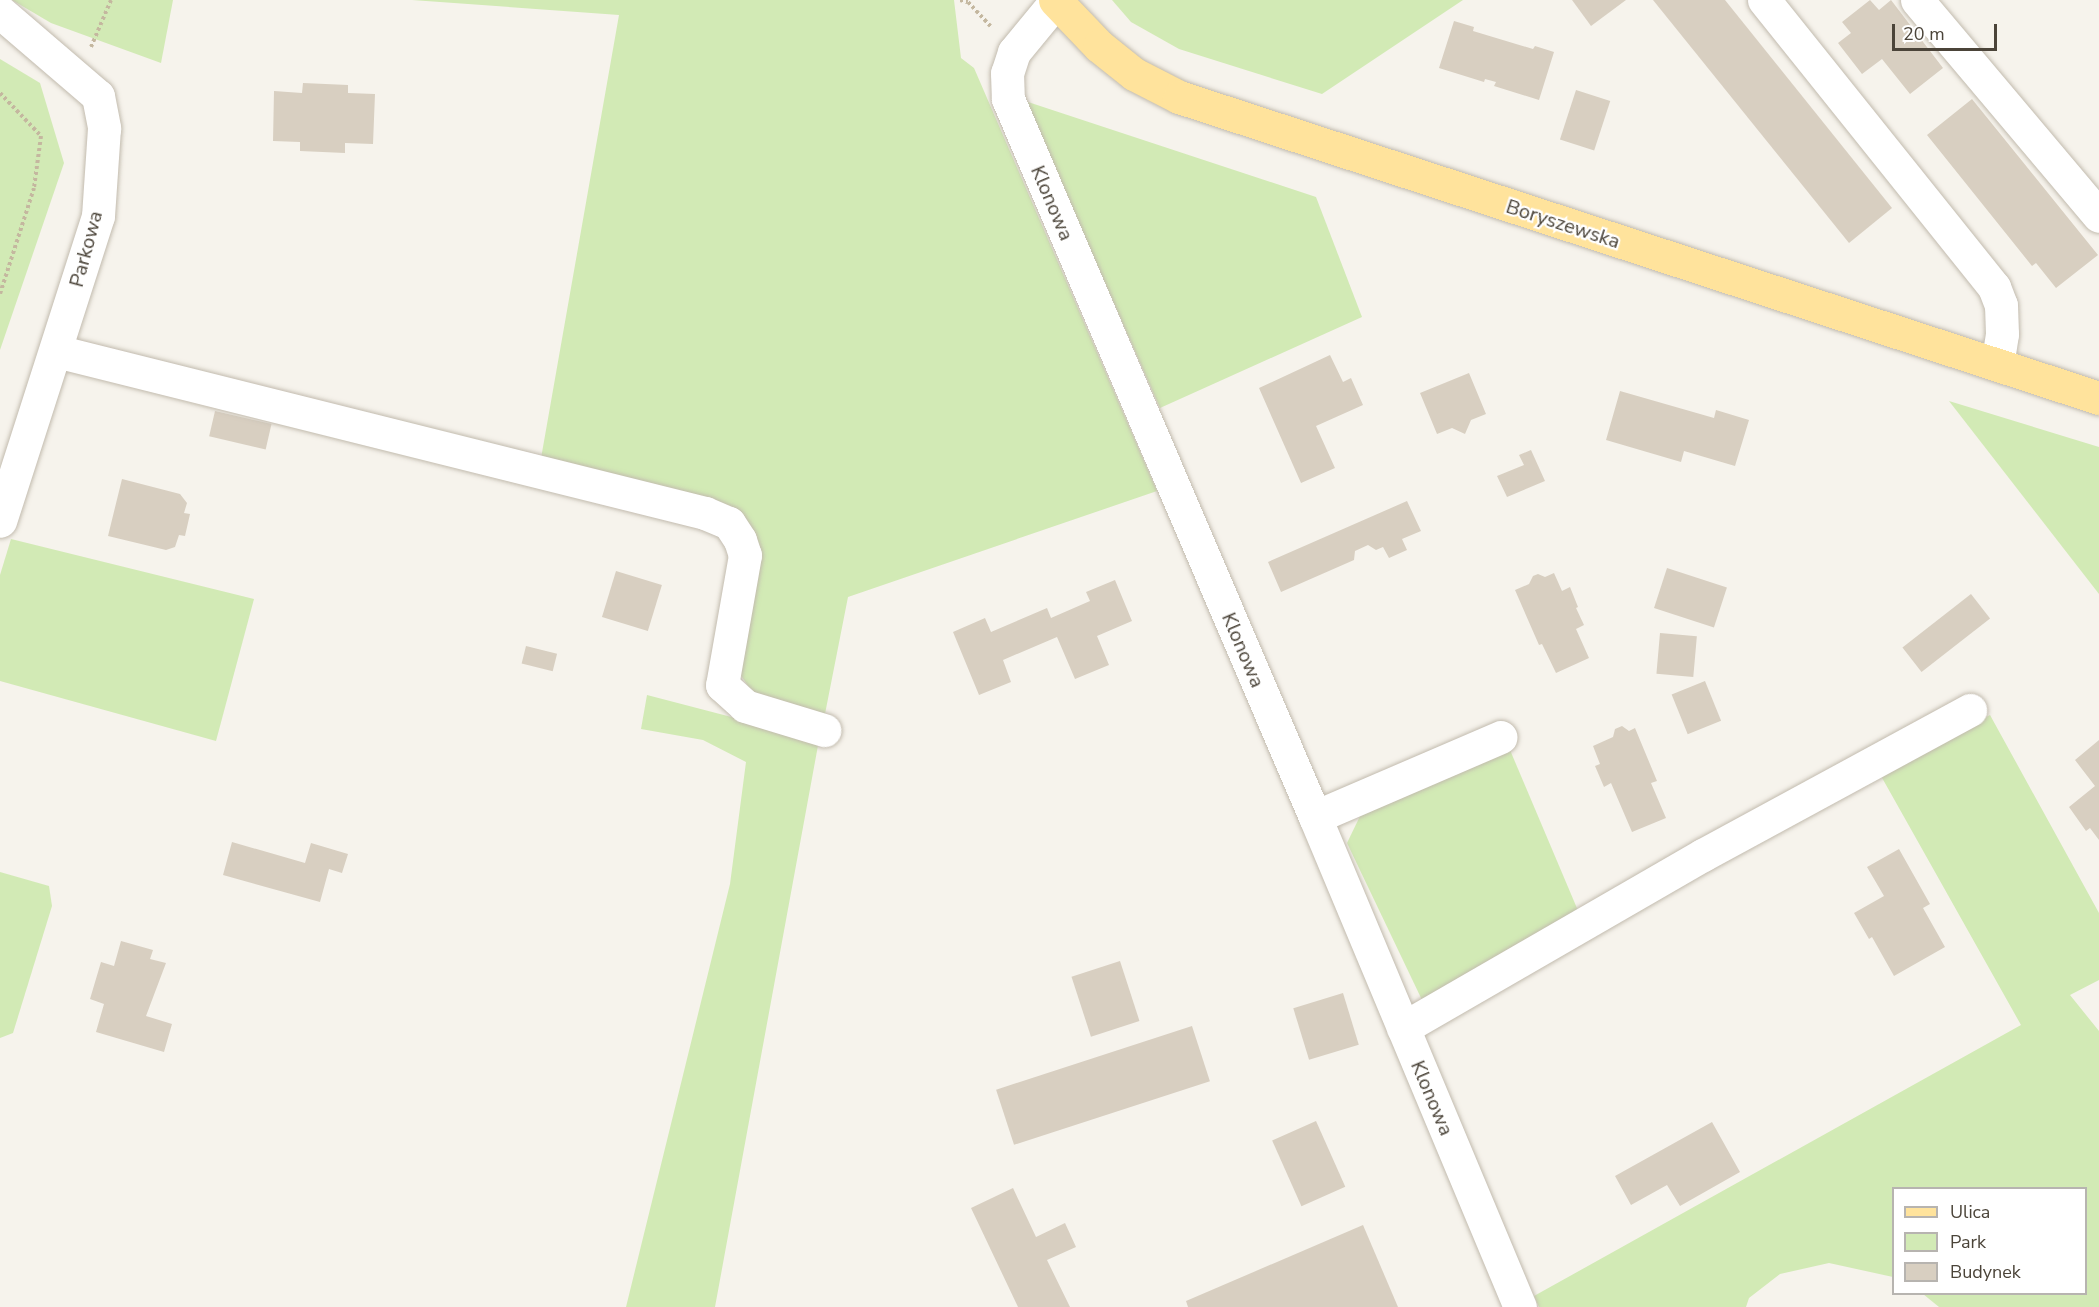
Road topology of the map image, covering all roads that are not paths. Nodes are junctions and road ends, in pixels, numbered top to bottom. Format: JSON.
{"nodes":[{"id":1,"x":1764,"y":0,"type":"edge"},
{"id":2,"x":1917,"y":0,"type":"edge"},
{"id":3,"x":1055,"y":1,"type":"edge"},
{"id":4,"x":0,"y":12,"type":"edge"},
{"id":5,"x":2099,"y":216,"type":"edge"},
{"id":6,"x":56,"y":351,"type":"junction"},
{"id":7,"x":1996,"y":364,"type":"junction"},
{"id":8,"x":2099,"y":398,"type":"edge"},
{"id":9,"x":0,"y":521,"type":"edge"},
{"id":10,"x":1970,"y":710,"type":"dead end"},
{"id":11,"x":824,"y":730,"type":"dead end"},
{"id":12,"x":1501,"y":737,"type":"dead end"},
{"id":13,"x":1315,"y":817,"type":"junction"},
{"id":14,"x":1403,"y":1028,"type":"junction"},
{"id":15,"x":1520,"y":1307,"type":"edge"}],
"edges":[{"from":1,"to":7,"type":"street"},
{"from":2,"to":5,"type":"street"},
{"from":3,"to":7,"type":"main road","name":"Boryszewska"},
{"from":3,"to":13,"type":"street","name":"Klonowa"},
{"from":4,"to":6,"type":"street","name":"Parkowa"},
{"from":6,"to":9,"type":"street","name":"Parkowa"},
{"from":6,"to":11,"type":"street"},
{"from":7,"to":8,"type":"main road","name":"Boryszewska"},
{"from":10,"to":14,"type":"street"},
{"from":12,"to":13,"type":"street"},
{"from":13,"to":14,"type":"street","name":"Klonowa"},
{"from":14,"to":15,"type":"street","name":"Klonowa"}]}
